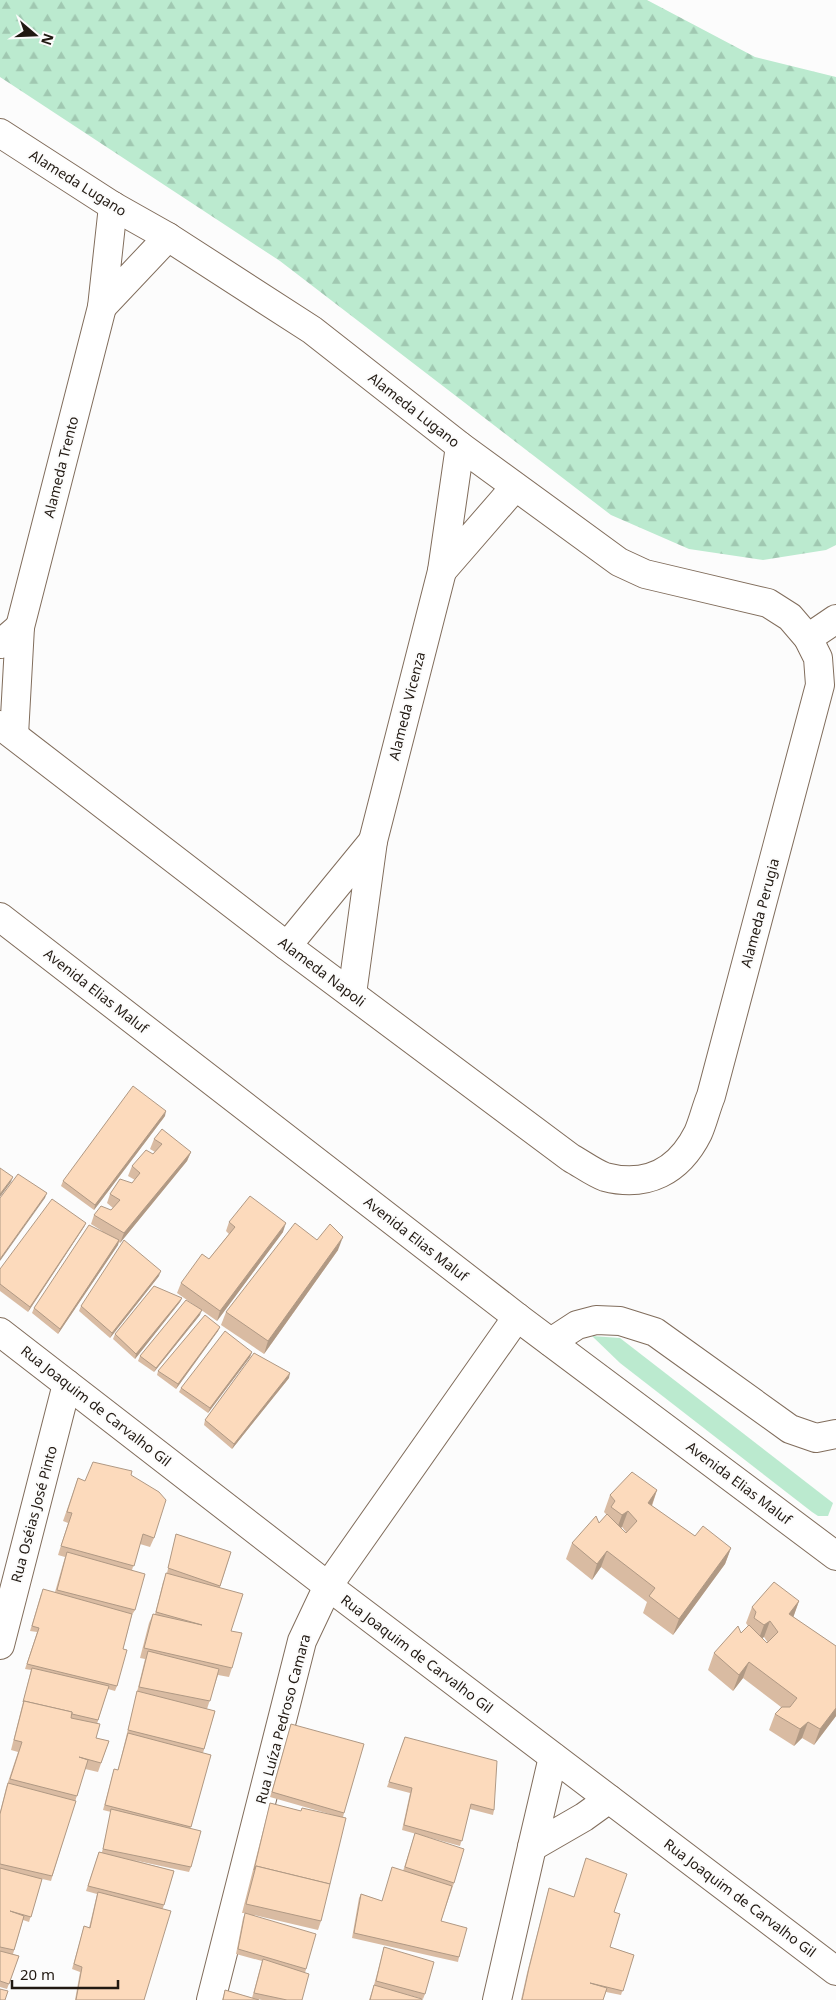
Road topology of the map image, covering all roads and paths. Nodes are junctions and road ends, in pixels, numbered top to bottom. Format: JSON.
{"nodes":[{"id":1,"x":0,"y":133,"type":"edge"},
{"id":2,"x":113,"y":206,"type":"junction"},
{"id":3,"x":168,"y":237,"type":"junction"},
{"id":4,"x":102,"y":307,"type":"junction"},
{"id":5,"x":460,"y":446,"type":"junction"},
{"id":6,"x":515,"y":486,"type":"junction"},
{"id":7,"x":442,"y":571,"type":"junction"},
{"id":8,"x":836,"y":619,"type":"edge"},
{"id":9,"x":10,"y":635,"type":"edge"},
{"id":10,"x":808,"y":638,"type":"junction"},
{"id":11,"x":7,"y":730,"type":"edge"},
{"id":12,"x":372,"y":841,"type":"junction"},
{"id":13,"x":0,"y":917,"type":"edge"},
{"id":14,"x":287,"y":946,"type":"junction"},
{"id":15,"x":352,"y":994,"type":"junction"},
{"id":16,"x":661,"y":1175,"type":"joint"},
{"id":17,"x":517,"y":1317,"type":"junction"},
{"id":18,"x":0,"y":1332,"type":"edge"},
{"id":19,"x":551,"y":1342,"type":"junction"},
{"id":20,"x":67,"y":1384,"type":"junction"},
{"id":21,"x":836,"y":1434,"type":"edge"},
{"id":22,"x":835,"y":1552,"type":"edge"},
{"id":23,"x":328,"y":1586,"type":"junction"},
{"id":24,"x":0,"y":1645,"type":"edge"},
{"id":25,"x":553,"y":1757,"type":"junction"},
{"id":26,"x":609,"y":1799,"type":"junction"},
{"id":27,"x":532,"y":1847,"type":"junction"},
{"id":28,"x":836,"y":1971,"type":"edge"},
{"id":29,"x":211,"y":2000,"type":"edge"},
{"id":30,"x":497,"y":2000,"type":"edge"}],
"edges":[{"from":1,"to":2,"type":"street","name":"Alameda Lugano"},
{"from":2,"to":3,"type":"street","name":"Alameda Lugano"},
{"from":2,"to":4,"type":"street","name":"Alameda Trento"},
{"from":3,"to":4,"type":"street","name":"Alameda Trento"},
{"from":3,"to":5,"type":"street","name":"Alameda Lugano"},
{"from":4,"to":9,"type":"street","name":"Alameda Trento"},
{"from":5,"to":6,"type":"street","name":"Alameda Lugano"},
{"from":5,"to":7,"type":"street","name":"Alameda Vicenza"},
{"from":6,"to":7,"type":"street","name":"Alameda Vicenza"},
{"from":6,"to":10,"type":"street","name":"Alameda Lugano"},
{"from":7,"to":12,"type":"street","name":"Alameda Vicenza"},
{"from":8,"to":10,"type":"street"},
{"from":9,"to":11,"type":"street","name":"Alameda Trento"},
{"from":10,"to":16,"type":"street","name":"Alameda Perugia"},
{"from":11,"to":14,"type":"street","name":"Alameda Napoli"},
{"from":12,"to":14,"type":"street","name":"Alameda Vicenza"},
{"from":12,"to":15,"type":"street","name":"Alameda Vicenza"},
{"from":13,"to":17,"type":"street","name":"Avenida Elias Maluf"},
{"from":14,"to":15,"type":"street","name":"Alameda Napoli"},
{"from":15,"to":16,"type":"street","name":"Alameda Napoli"},
{"from":17,"to":19,"type":"street","name":"Avenida Elias Maluf"},
{"from":17,"to":23,"type":"street","name":"Rua Luíza Pedroso Camara"},
{"from":18,"to":20,"type":"street","name":"Rua Joaquim de Carvalho Gil"},
{"from":19,"to":21,"type":"street"},
{"from":19,"to":22,"type":"street","name":"Avenida Elias Maluf"},
{"from":20,"to":23,"type":"street","name":"Rua Joaquim de Carvalho Gil"},
{"from":20,"to":24,"type":"street","name":"Rua Oséias José Pinto"},
{"from":23,"to":25,"type":"street","name":"Rua Joaquim de Carvalho Gil"},
{"from":23,"to":29,"type":"street","name":"Rua Luíza Pedroso Camara"},
{"from":25,"to":26,"type":"street","name":"Rua Joaquim de Carvalho Gil"},
{"from":25,"to":27,"type":"street"},
{"from":26,"to":27,"type":"street"},
{"from":26,"to":28,"type":"street","name":"Rua Joaquim de Carvalho Gil"},
{"from":27,"to":30,"type":"street"}]}
